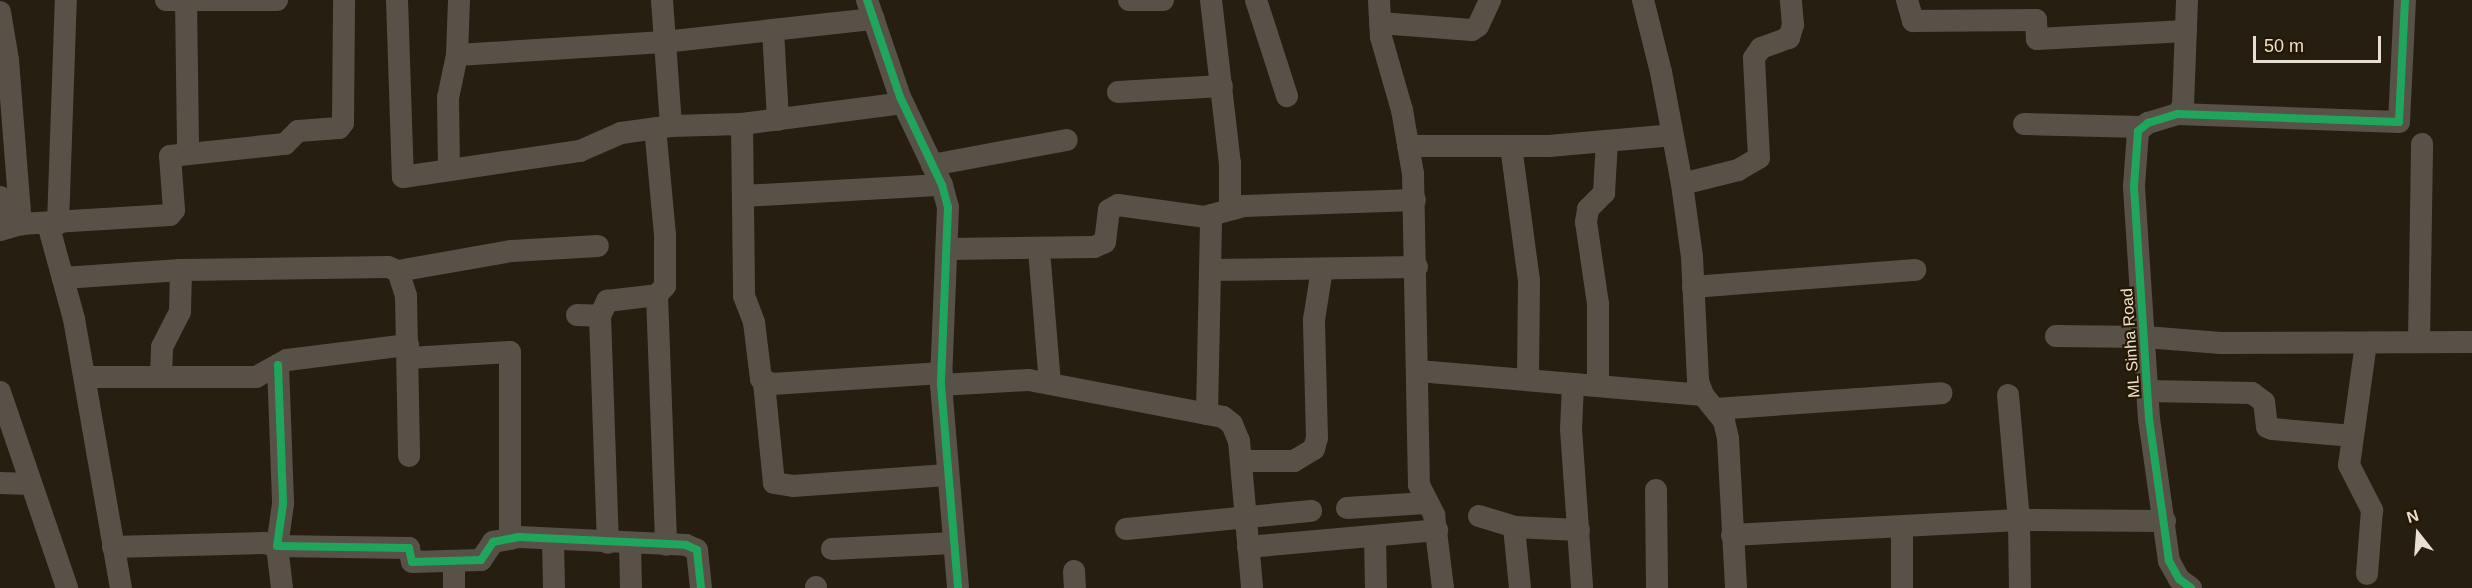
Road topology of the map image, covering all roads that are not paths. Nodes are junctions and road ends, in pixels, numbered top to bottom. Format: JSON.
{"nodes":[{"id":1,"x":66,"y":0,"type":"edge"},
{"id":2,"x":179,"y":0,"type":"edge"},
{"id":3,"x":277,"y":0,"type":"edge"},
{"id":4,"x":344,"y":0,"type":"edge"},
{"id":5,"x":398,"y":0,"type":"edge"},
{"id":6,"x":459,"y":0,"type":"edge"},
{"id":7,"x":662,"y":0,"type":"edge"},
{"id":8,"x":1129,"y":0,"type":"edge"},
{"id":9,"x":1163,"y":0,"type":"edge"},
{"id":10,"x":1211,"y":0,"type":"edge"},
{"id":11,"x":1256,"y":0,"type":"edge"},
{"id":12,"x":1379,"y":0,"type":"edge"},
{"id":13,"x":1490,"y":0,"type":"edge"},
{"id":14,"x":1642,"y":0,"type":"edge"},
{"id":15,"x":1791,"y":0,"type":"edge"},
{"id":16,"x":1907,"y":0,"type":"edge"},
{"id":17,"x":2187,"y":0,"type":"edge"},
{"id":18,"x":2405,"y":0,"type":"edge"},
{"id":19,"x":871,"y":9,"type":"edge"},
{"id":20,"x":0,"y":12,"type":"edge"},
{"id":21,"x":1380,"y":23,"type":"junction"},
{"id":22,"x":773,"y":30,"type":"junction"},
{"id":23,"x":2186,"y":31,"type":"junction"},
{"id":24,"x":664,"y":42,"type":"junction"},
{"id":25,"x":457,"y":55,"type":"junction"},
{"id":26,"x":1222,"y":86,"type":"junction"},
{"id":27,"x":1118,"y":92,"type":"dead end"},
{"id":28,"x":1287,"y":96,"type":"dead end"},
{"id":29,"x":903,"y":103,"type":"junction"},
{"id":30,"x":2178,"y":114,"type":"junction"},
{"id":31,"x":778,"y":120,"type":"junction"},
{"id":32,"x":742,"y":124,"type":"junction"},
{"id":33,"x":2024,"y":124,"type":"dead end"},
{"id":34,"x":663,"y":127,"type":"junction"},
{"id":35,"x":2141,"y":127,"type":"junction"},
{"id":36,"x":1663,"y":136,"type":"dead end"},
{"id":37,"x":1067,"y":140,"type":"dead end"},
{"id":38,"x":1606,"y":141,"type":"junction"},
{"id":39,"x":2422,"y":144,"type":"dead end"},
{"id":40,"x":1408,"y":146,"type":"junction"},
{"id":41,"x":1511,"y":146,"type":"junction"},
{"id":42,"x":188,"y":152,"type":"junction"},
{"id":43,"x":932,"y":165,"type":"junction"},
{"id":44,"x":449,"y":170,"type":"junction"},
{"id":45,"x":1682,"y":184,"type":"junction"},
{"id":46,"x":942,"y":185,"type":"junction"},
{"id":47,"x":743,"y":196,"type":"junction"},
{"id":48,"x":0,"y":197,"type":"edge"},
{"id":49,"x":1415,"y":200,"type":"junction"},
{"id":50,"x":1221,"y":211,"type":"junction"},
{"id":51,"x":53,"y":224,"type":"junction"},
{"id":52,"x":10,"y":227,"type":"edge"},
{"id":53,"x":598,"y":246,"type":"dead end"},
{"id":54,"x":948,"y":249,"type":"junction"},
{"id":55,"x":1039,"y":250,"type":"junction"},
{"id":56,"x":1417,"y":267,"type":"junction"},
{"id":57,"x":1322,"y":269,"type":"junction"},
{"id":58,"x":180,"y":270,"type":"junction"},
{"id":59,"x":1210,"y":270,"type":"junction"},
{"id":60,"x":1915,"y":270,"type":"dead end"},
{"id":61,"x":398,"y":271,"type":"junction"},
{"id":62,"x":63,"y":278,"type":"junction"},
{"id":63,"x":1693,"y":287,"type":"junction"},
{"id":64,"x":657,"y":295,"type":"junction"},
{"id":65,"x":577,"y":315,"type":"dead end"},
{"id":66,"x":600,"y":316,"type":"junction"},
{"id":67,"x":2056,"y":336,"type":"dead end"},
{"id":68,"x":2145,"y":336,"type":"junction"},
{"id":69,"x":2419,"y":341,"type":"junction"},
{"id":70,"x":2366,"y":342,"type":"junction"},
{"id":71,"x":2472,"y":342,"type":"edge"},
{"id":72,"x":408,"y":351,"type":"junction"},
{"id":73,"x":278,"y":365,"type":"junction"},
{"id":74,"x":1418,"y":372,"type":"junction"},
{"id":75,"x":85,"y":377,"type":"junction"},
{"id":76,"x":162,"y":377,"type":"junction"},
{"id":77,"x":941,"y":379,"type":"junction"},
{"id":78,"x":1528,"y":380,"type":"junction"},
{"id":79,"x":764,"y":383,"type":"junction"},
{"id":80,"x":1050,"y":384,"type":"junction"},
{"id":81,"x":1573,"y":384,"type":"junction"},
{"id":82,"x":1598,"y":386,"type":"junction"},
{"id":83,"x":2148,"y":391,"type":"junction"},
{"id":84,"x":0,"y":392,"type":"edge"},
{"id":85,"x":1941,"y":393,"type":"dead end"},
{"id":86,"x":2008,"y":395,"type":"dead end"},
{"id":87,"x":1709,"y":402,"type":"junction"},
{"id":88,"x":1207,"y":414,"type":"junction"},
{"id":89,"x":2353,"y":436,"type":"junction"},
{"id":90,"x":409,"y":456,"type":"dead end"},
{"id":91,"x":1241,"y":461,"type":"junction"},
{"id":92,"x":947,"y":475,"type":"junction"},
{"id":93,"x":0,"y":483,"type":"edge"},
{"id":94,"x":29,"y":484,"type":"junction"},
{"id":95,"x":1656,"y":490,"type":"dead end"},
{"id":96,"x":1426,"y":503,"type":"junction"},
{"id":97,"x":1347,"y":508,"type":"dead end"},
{"id":98,"x":1311,"y":511,"type":"dead end"},
{"id":99,"x":1245,"y":515,"type":"junction"},
{"id":100,"x":1479,"y":516,"type":"dead end"},
{"id":101,"x":2019,"y":519,"type":"junction"},
{"id":102,"x":2165,"y":521,"type":"junction"},
{"id":103,"x":1515,"y":527,"type":"junction"},
{"id":104,"x":1126,"y":529,"type":"dead end"},
{"id":105,"x":1902,"y":529,"type":"junction"},
{"id":106,"x":1437,"y":530,"type":"junction"},
{"id":107,"x":1579,"y":530,"type":"junction"},
{"id":108,"x":1732,"y":535,"type":"junction"},
{"id":109,"x":1375,"y":536,"type":"junction"},
{"id":110,"x":510,"y":539,"type":"junction"},
{"id":111,"x":553,"y":540,"type":"junction"},
{"id":112,"x":954,"y":543,"type":"junction"},
{"id":113,"x":619,"y":544,"type":"junction"},
{"id":114,"x":666,"y":545,"type":"junction"},
{"id":115,"x":277,"y":546,"type":"junction"},
{"id":116,"x":113,"y":547,"type":"junction"},
{"id":117,"x":1248,"y":547,"type":"junction"},
{"id":118,"x":832,"y":549,"type":"dead end"},
{"id":119,"x":454,"y":561,"type":"junction"},
{"id":120,"x":2367,"y":574,"type":"dead end"},
{"id":121,"x":68,"y":588,"type":"edge"},
{"id":122,"x":121,"y":588,"type":"edge"},
{"id":123,"x":282,"y":588,"type":"edge"},
{"id":124,"x":454,"y":588,"type":"edge"},
{"id":125,"x":554,"y":588,"type":"edge"},
{"id":126,"x":631,"y":588,"type":"edge"},
{"id":127,"x":701,"y":588,"type":"edge"},
{"id":128,"x":958,"y":588,"type":"edge"},
{"id":129,"x":1252,"y":588,"type":"edge"},
{"id":130,"x":1376,"y":588,"type":"edge"},
{"id":131,"x":1443,"y":588,"type":"edge"},
{"id":132,"x":1520,"y":588,"type":"edge"},
{"id":133,"x":1582,"y":588,"type":"edge"},
{"id":134,"x":1657,"y":588,"type":"edge"},
{"id":135,"x":1736,"y":588,"type":"edge"},
{"id":136,"x":1902,"y":588,"type":"edge"},
{"id":137,"x":2020,"y":588,"type":"edge"},
{"id":138,"x":2191,"y":588,"type":"edge"}],
"edges":[{"from":1,"to":51,"type":"street"},
{"from":2,"to":3,"type":"street"},
{"from":2,"to":42,"type":"street"},
{"from":4,"to":42,"type":"street"},
{"from":5,"to":44,"type":"street"},
{"from":6,"to":25,"type":"street"},
{"from":7,"to":24,"type":"street"},
{"from":8,"to":9,"type":"street"},
{"from":10,"to":26,"type":"street"},
{"from":11,"to":28,"type":"street"},
{"from":12,"to":21,"type":"street"},
{"from":13,"to":21,"type":"street"},
{"from":14,"to":45,"type":"street"},
{"from":15,"to":45,"type":"street"},
{"from":16,"to":23,"type":"street"},
{"from":17,"to":23,"type":"street"},
{"from":18,"to":30,"type":"street"},
{"from":19,"to":22,"type":"street"},
{"from":19,"to":29,"type":"street"},
{"from":20,"to":52,"type":"street"},
{"from":21,"to":40,"type":"street"},
{"from":22,"to":24,"type":"street"},
{"from":22,"to":31,"type":"street"},
{"from":23,"to":30,"type":"street"},
{"from":24,"to":25,"type":"street"},
{"from":24,"to":34,"type":"street"},
{"from":25,"to":44,"type":"street"},
{"from":26,"to":27,"type":"street"},
{"from":26,"to":50,"type":"street"},
{"from":29,"to":31,"type":"street"},
{"from":29,"to":43,"type":"street"},
{"from":30,"to":35,"type":"street"},
{"from":31,"to":32,"type":"street"},
{"from":32,"to":34,"type":"street"},
{"from":32,"to":47,"type":"street"},
{"from":33,"to":35,"type":"street"},
{"from":34,"to":44,"type":"street"},
{"from":34,"to":64,"type":"street"},
{"from":35,"to":68,"type":"street","name":"ML Sinha Road"},
{"from":36,"to":38,"type":"street"},
{"from":37,"to":43,"type":"street"},
{"from":38,"to":41,"type":"street"},
{"from":38,"to":82,"type":"street"},
{"from":39,"to":69,"type":"street"},
{"from":40,"to":41,"type":"street"},
{"from":40,"to":49,"type":"street"},
{"from":41,"to":78,"type":"street"},
{"from":42,"to":51,"type":"street"},
{"from":43,"to":46,"type":"street"},
{"from":45,"to":63,"type":"street"},
{"from":46,"to":47,"type":"street"},
{"from":46,"to":54,"type":"street"},
{"from":47,"to":79,"type":"street"},
{"from":48,"to":52,"type":"street"},
{"from":49,"to":50,"type":"street"},
{"from":49,"to":56,"type":"street"},
{"from":50,"to":55,"type":"street"},
{"from":50,"to":59,"type":"street"},
{"from":51,"to":52,"type":"street"},
{"from":51,"to":62,"type":"street"},
{"from":53,"to":61,"type":"street"},
{"from":54,"to":55,"type":"street"},
{"from":54,"to":77,"type":"street"},
{"from":55,"to":80,"type":"street"},
{"from":56,"to":57,"type":"street"},
{"from":56,"to":74,"type":"street"},
{"from":57,"to":59,"type":"street"},
{"from":57,"to":91,"type":"street"},
{"from":58,"to":61,"type":"street"},
{"from":58,"to":62,"type":"street"},
{"from":58,"to":76,"type":"street"},
{"from":59,"to":88,"type":"street"},
{"from":60,"to":63,"type":"street"},
{"from":61,"to":72,"type":"street"},
{"from":62,"to":75,"type":"street"},
{"from":63,"to":87,"type":"street"},
{"from":64,"to":66,"type":"street"},
{"from":64,"to":114,"type":"street"},
{"from":65,"to":66,"type":"street"},
{"from":66,"to":113,"type":"street"},
{"from":67,"to":68,"type":"street"},
{"from":68,"to":70,"type":"street"},
{"from":68,"to":83,"type":"street","name":"ML Sinha Road"},
{"from":69,"to":70,"type":"street"},
{"from":69,"to":71,"type":"street"},
{"from":70,"to":89,"type":"street"},
{"from":72,"to":73,"type":"street"},
{"from":72,"to":90,"type":"street"},
{"from":72,"to":110,"type":"street"},
{"from":73,"to":76,"type":"street"},
{"from":73,"to":115,"type":"street"},
{"from":74,"to":78,"type":"street"},
{"from":74,"to":96,"type":"street"},
{"from":75,"to":76,"type":"street"},
{"from":75,"to":116,"type":"street"},
{"from":77,"to":79,"type":"street"},
{"from":77,"to":80,"type":"street"},
{"from":77,"to":92,"type":"street"},
{"from":78,"to":81,"type":"street"},
{"from":79,"to":92,"type":"street"},
{"from":80,"to":88,"type":"street"},
{"from":81,"to":82,"type":"street"},
{"from":81,"to":107,"type":"street"},
{"from":82,"to":87,"type":"street"},
{"from":83,"to":89,"type":"street"},
{"from":83,"to":102,"type":"street","name":"ML Sinha Road"},
{"from":84,"to":94,"type":"street"},
{"from":85,"to":87,"type":"street"},
{"from":86,"to":101,"type":"street"},
{"from":87,"to":108,"type":"street"},
{"from":88,"to":91,"type":"street"},
{"from":89,"to":120,"type":"street"},
{"from":91,"to":99,"type":"street"},
{"from":92,"to":112,"type":"street"},
{"from":93,"to":94,"type":"street"},
{"from":94,"to":121,"type":"street"},
{"from":95,"to":134,"type":"street"},
{"from":96,"to":97,"type":"street"},
{"from":96,"to":106,"type":"street"},
{"from":98,"to":99,"type":"street"},
{"from":99,"to":104,"type":"street"},
{"from":99,"to":117,"type":"street"},
{"from":100,"to":103,"type":"street"},
{"from":101,"to":102,"type":"street"},
{"from":101,"to":105,"type":"street"},
{"from":101,"to":137,"type":"street"},
{"from":102,"to":138,"type":"street","name":"ML Sinha Road"},
{"from":103,"to":107,"type":"street"},
{"from":103,"to":132,"type":"street"},
{"from":105,"to":108,"type":"street"},
{"from":105,"to":136,"type":"street"},
{"from":106,"to":109,"type":"street"},
{"from":106,"to":131,"type":"street"},
{"from":107,"to":133,"type":"street"},
{"from":108,"to":135,"type":"street"},
{"from":109,"to":117,"type":"street"},
{"from":109,"to":130,"type":"street"},
{"from":110,"to":111,"type":"street"},
{"from":110,"to":119,"type":"street"},
{"from":111,"to":113,"type":"street"},
{"from":111,"to":125,"type":"street"},
{"from":112,"to":118,"type":"street"},
{"from":112,"to":128,"type":"street"},
{"from":113,"to":114,"type":"street"},
{"from":113,"to":126,"type":"street"},
{"from":114,"to":127,"type":"street"},
{"from":115,"to":116,"type":"street"},
{"from":115,"to":119,"type":"street"},
{"from":115,"to":123,"type":"street"},
{"from":116,"to":122,"type":"street"},
{"from":117,"to":129,"type":"street"},
{"from":119,"to":124,"type":"street"}]}
